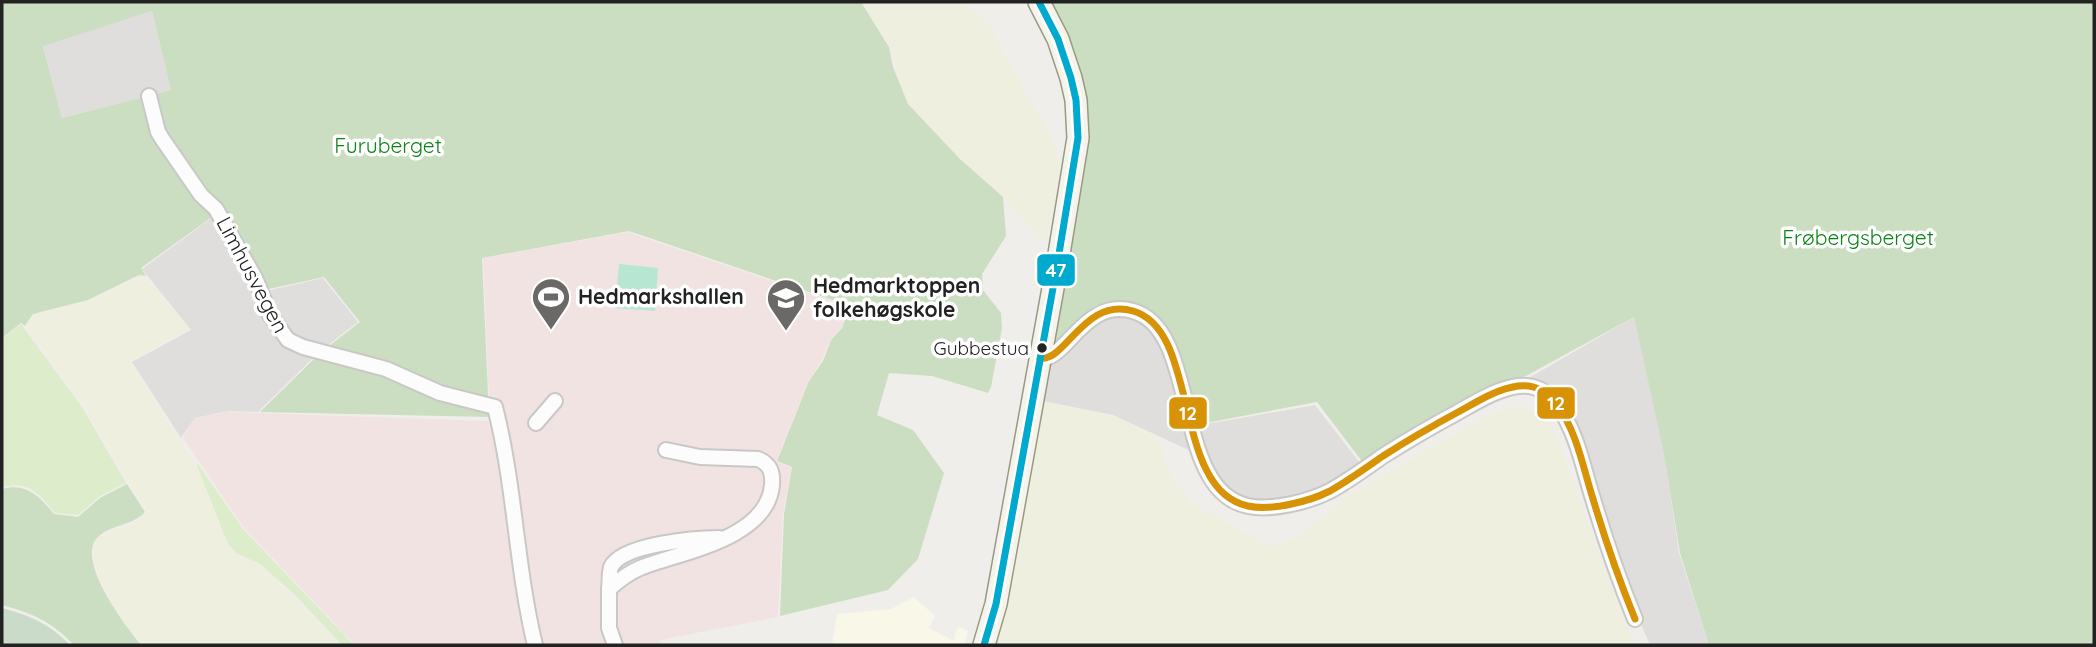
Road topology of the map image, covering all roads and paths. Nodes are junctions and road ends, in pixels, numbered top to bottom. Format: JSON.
{"nodes":[{"id":1,"x":1039,"y":2,"type":"edge"},
{"id":2,"x":149,"y":96,"type":"dead end"},
{"id":3,"x":1040,"y":358,"type":"junction"},
{"id":4,"x":555,"y":401,"type":"dead end"},
{"id":5,"x":536,"y":423,"type":"dead end"},
{"id":6,"x":666,"y":450,"type":"dead end"},
{"id":7,"x":1635,"y":619,"type":"dead end"},
{"id":8,"x":535,"y":645,"type":"edge"},
{"id":9,"x":615,"y":645,"type":"edge"},
{"id":10,"x":984,"y":645,"type":"edge"}],
"edges":[{"from":1,"to":3,"type":"main road"},
{"from":2,"to":8,"type":"street","name":"Limhusvegen"},
{"from":3,"to":7,"type":"street"},
{"from":3,"to":10,"type":"main road"},
{"from":4,"to":5,"type":"street"},
{"from":6,"to":9,"type":"street"}]}
